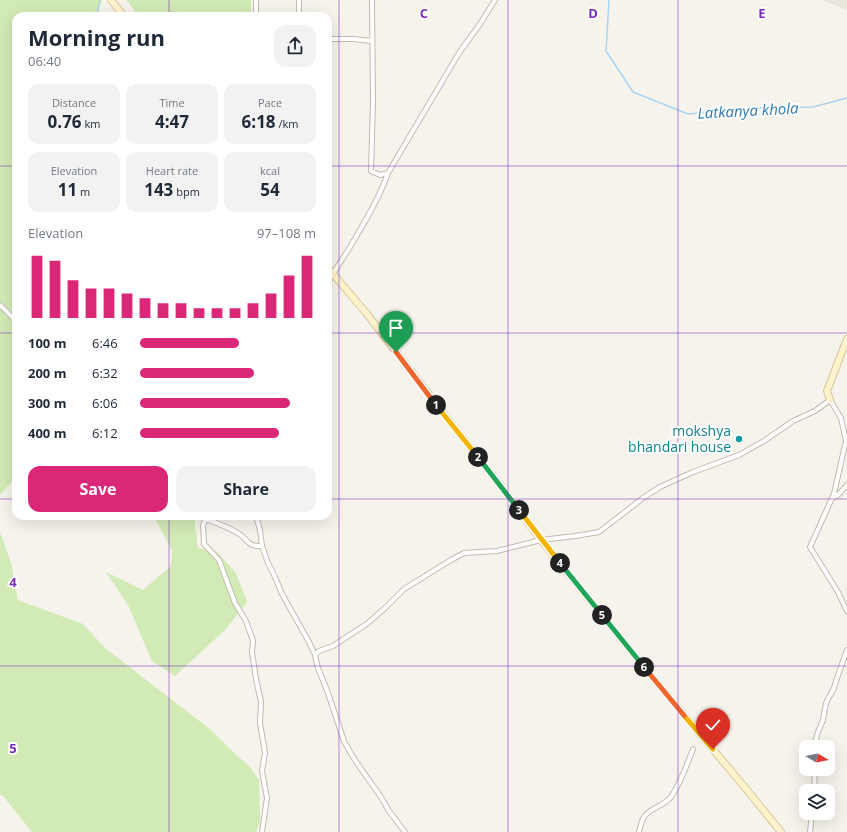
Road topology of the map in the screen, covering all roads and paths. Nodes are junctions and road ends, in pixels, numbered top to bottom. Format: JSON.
{"nodes":[{"id":1,"x":111,"y":0,"type":"edge"},
{"id":2,"x":256,"y":0,"type":"edge"},
{"id":3,"x":299,"y":0,"type":"edge"},
{"id":4,"x":372,"y":0,"type":"edge"},
{"id":5,"x":495,"y":0,"type":"edge"},
{"id":6,"x":121,"y":12,"type":"edge"},
{"id":7,"x":256,"y":12,"type":"edge"},
{"id":8,"x":299,"y":12,"type":"edge"},
{"id":9,"x":332,"y":39,"type":"edge"},
{"id":10,"x":372,"y":41,"type":"junction"},
{"id":11,"x":388,"y":173,"type":"junction"},
{"id":12,"x":333,"y":273,"type":"joint"},
{"id":13,"x":0,"y":305,"type":"edge"},
{"id":14,"x":12,"y":317,"type":"edge"},
{"id":15,"x":847,"y":339,"type":"edge"},
{"id":16,"x":830,"y":400,"type":"junction"},
{"id":17,"x":847,"y":485,"type":"edge"},
{"id":18,"x":834,"y":496,"type":"junction"},
{"id":19,"x":204,"y":520,"type":"edge"},
{"id":20,"x":211,"y":520,"type":"edge"},
{"id":21,"x":257,"y":520,"type":"edge"},
{"id":22,"x":541,"y":540,"type":"junction"},
{"id":23,"x":262,"y":546,"type":"junction"},
{"id":24,"x":847,"y":611,"type":"edge"},
{"id":25,"x":847,"y":650,"type":"edge"},
{"id":26,"x":315,"y":655,"type":"junction"},
{"id":27,"x":816,"y":740,"type":"edge"},
{"id":28,"x":693,"y":749,"type":"dead end"},
{"id":29,"x":811,"y":820,"type":"edge"},
{"id":30,"x":262,"y":832,"type":"edge"},
{"id":31,"x":405,"y":832,"type":"edge"},
{"id":32,"x":639,"y":832,"type":"edge"},
{"id":33,"x":781,"y":832,"type":"edge"},
{"id":34,"x":810,"y":832,"type":"edge"}],
"edges":[{"from":1,"to":6,"type":"street"},
{"from":2,"to":7,"type":"street"},
{"from":3,"to":8,"type":"street"},
{"from":4,"to":10,"type":"street"},
{"from":5,"to":11,"type":"street"},
{"from":9,"to":10,"type":"street"},
{"from":10,"to":11,"type":"street"},
{"from":11,"to":12,"type":"street"},
{"from":12,"to":22,"type":"street"},
{"from":13,"to":14,"type":"street"},
{"from":15,"to":16,"type":"street"},
{"from":16,"to":18,"type":"street"},
{"from":16,"to":22,"type":"street"},
{"from":17,"to":18,"type":"street"},
{"from":18,"to":24,"type":"street"},
{"from":19,"to":30,"type":"street"},
{"from":20,"to":23,"type":"street"},
{"from":21,"to":23,"type":"street"},
{"from":22,"to":26,"type":"street"},
{"from":22,"to":33,"type":"street"},
{"from":23,"to":26,"type":"street"},
{"from":25,"to":27,"type":"street"},
{"from":26,"to":31,"type":"street"},
{"from":28,"to":32,"type":"street"},
{"from":29,"to":34,"type":"street"}]}
